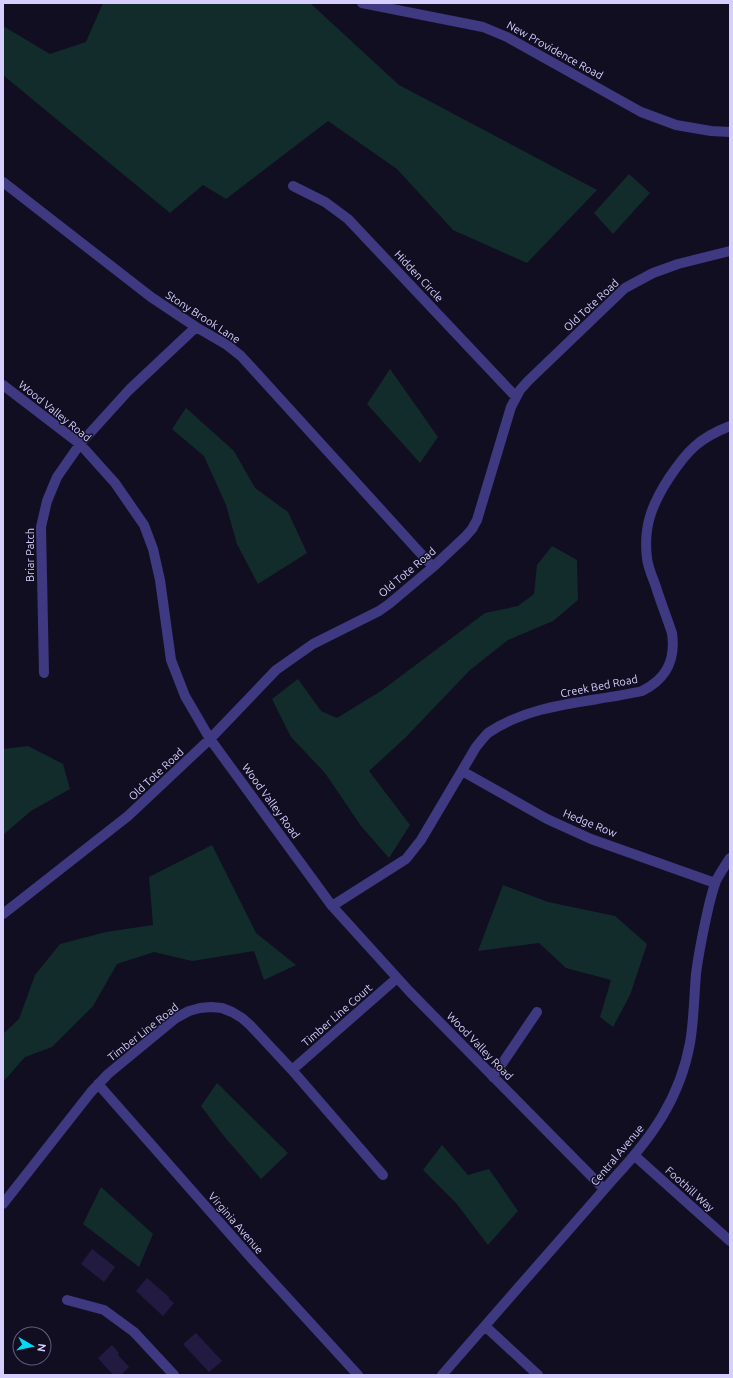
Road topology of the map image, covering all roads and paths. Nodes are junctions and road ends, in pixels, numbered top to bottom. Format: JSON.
{"nodes":[{"id":1,"x":369,"y":4,"type":"edge"},
{"id":2,"x":728,"y":134,"type":"edge"},
{"id":3,"x":3,"y":182,"type":"edge"},
{"id":4,"x":293,"y":186,"type":"dead end"},
{"id":5,"x":730,"y":251,"type":"edge"},
{"id":6,"x":196,"y":328,"type":"junction"},
{"id":7,"x":3,"y":385,"type":"edge"},
{"id":8,"x":516,"y":397,"type":"junction"},
{"id":9,"x":730,"y":426,"type":"edge"},
{"id":10,"x":80,"y":444,"type":"junction"},
{"id":11,"x":433,"y":567,"type":"junction"},
{"id":12,"x":44,"y":673,"type":"dead end"},
{"id":13,"x":210,"y":739,"type":"junction"},
{"id":14,"x":462,"y":771,"type":"junction"},
{"id":15,"x":730,"y":858,"type":"edge"},
{"id":16,"x":715,"y":883,"type":"junction"},
{"id":17,"x":332,"y":906,"type":"junction"},
{"id":18,"x":3,"y":914,"type":"edge"},
{"id":19,"x":398,"y":978,"type":"junction"},
{"id":20,"x":537,"y":1012,"type":"dead end"},
{"id":21,"x":292,"y":1070,"type":"junction"},
{"id":22,"x":493,"y":1077,"type":"junction"},
{"id":23,"x":98,"y":1084,"type":"junction"},
{"id":24,"x":635,"y":1156,"type":"junction"},
{"id":25,"x":383,"y":1175,"type":"dead end"},
{"id":26,"x":604,"y":1189,"type":"junction"},
{"id":27,"x":3,"y":1204,"type":"edge"},
{"id":28,"x":730,"y":1241,"type":"edge"},
{"id":29,"x":67,"y":1300,"type":"dead end"},
{"id":30,"x":484,"y":1326,"type":"junction"},
{"id":31,"x":174,"y":1375,"type":"edge"},
{"id":32,"x":358,"y":1375,"type":"edge"},
{"id":33,"x":442,"y":1375,"type":"edge"},
{"id":34,"x":538,"y":1375,"type":"edge"}],
"edges":[{"from":1,"to":2,"type":"street","name":"New Providence Road"},
{"from":3,"to":6,"type":"street","name":"Stony Brook Lane"},
{"from":4,"to":8,"type":"street","name":"Hidden Circle"},
{"from":5,"to":8,"type":"street","name":"Old Tote Road"},
{"from":6,"to":10,"type":"street","name":"Briar Patch"},
{"from":6,"to":11,"type":"street","name":"Stony Brook Lane"},
{"from":7,"to":10,"type":"street","name":"Wood Valley Road"},
{"from":8,"to":11,"type":"street","name":"Old Tote Road"},
{"from":9,"to":14,"type":"street","name":"Creek Bed Road"},
{"from":10,"to":12,"type":"street","name":"Briar Patch"},
{"from":10,"to":13,"type":"street","name":"Wood Valley Road"},
{"from":11,"to":13,"type":"street","name":"Old Tote Road"},
{"from":13,"to":17,"type":"street","name":"Wood Valley Road"},
{"from":13,"to":18,"type":"street","name":"Old Tote Road"},
{"from":14,"to":16,"type":"street","name":"Hedge Row"},
{"from":14,"to":17,"type":"street","name":"Creek Bed Road"},
{"from":15,"to":16,"type":"street","name":"Central Avenue"},
{"from":16,"to":24,"type":"street","name":"Central Avenue"},
{"from":17,"to":19,"type":"street","name":"Wood Valley Road"},
{"from":19,"to":21,"type":"street","name":"Timber Line Court"},
{"from":19,"to":22,"type":"street","name":"Wood Valley Road"},
{"from":20,"to":22,"type":"street"},
{"from":21,"to":23,"type":"street","name":"Timber Line Road"},
{"from":21,"to":25,"type":"street","name":"Timber Line Road"},
{"from":22,"to":26,"type":"street","name":"Wood Valley Road"},
{"from":23,"to":27,"type":"street","name":"Timber Line Road"},
{"from":23,"to":32,"type":"street","name":"Virginia Avenue"},
{"from":24,"to":26,"type":"street","name":"Central Avenue"},
{"from":24,"to":28,"type":"street","name":"Foothill Way"},
{"from":26,"to":30,"type":"street","name":"Central Avenue"},
{"from":29,"to":31,"type":"street"},
{"from":30,"to":33,"type":"street","name":"Central Avenue"},
{"from":30,"to":34,"type":"street"}]}
